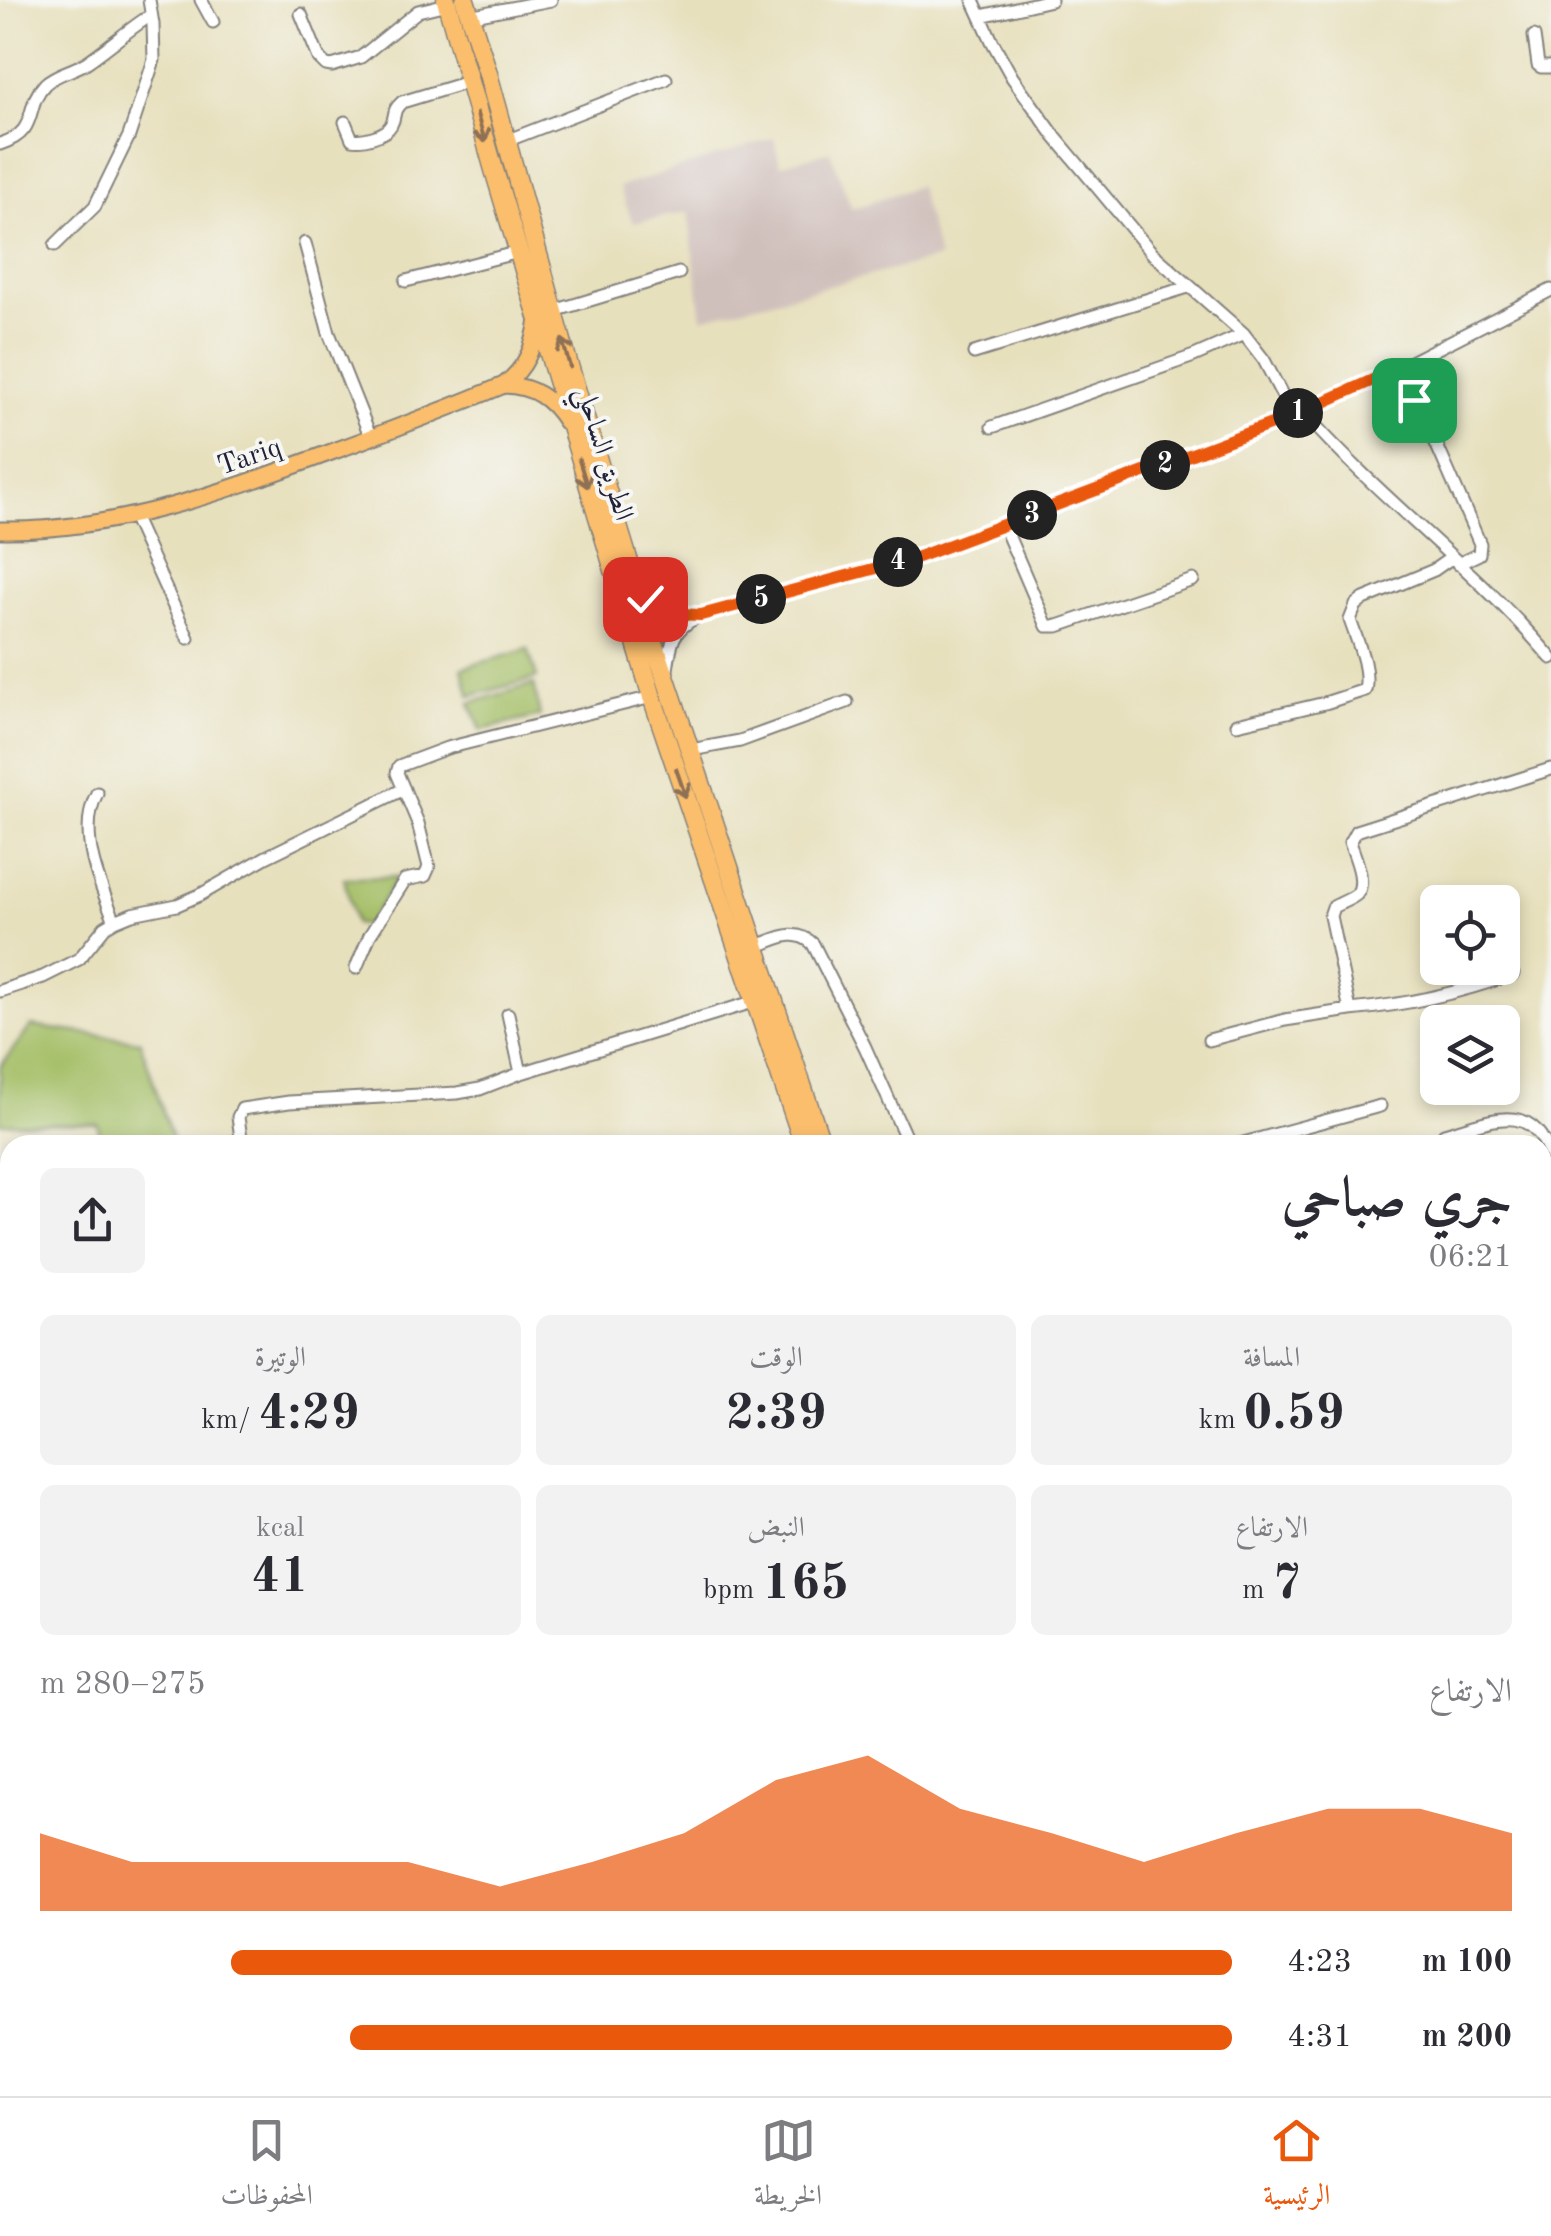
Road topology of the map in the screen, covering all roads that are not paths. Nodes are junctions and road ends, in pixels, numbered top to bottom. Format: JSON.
{"nodes":[{"id":1,"x":149,"y":0,"type":"edge"},
{"id":2,"x":201,"y":0,"type":"edge"},
{"id":3,"x":551,"y":0,"type":"edge"},
{"id":4,"x":972,"y":0,"type":"edge"},
{"id":5,"x":1051,"y":0,"type":"edge"},
{"id":6,"x":457,"y":5,"type":"edge"},
{"id":7,"x":301,"y":14,"type":"dead end"},
{"id":8,"x":151,"y":15,"type":"junction"},
{"id":9,"x":981,"y":16,"type":"junction"},
{"id":10,"x":213,"y":22,"type":"dead end"},
{"id":11,"x":1534,"y":36,"type":"dead end"},
{"id":12,"x":1551,"y":67,"type":"edge"},
{"id":13,"x":666,"y":79,"type":"dead end"},
{"id":14,"x":468,"y":82,"type":"junction"},
{"id":15,"x":344,"y":122,"type":"dead end"},
{"id":16,"x":506,"y":141,"type":"junction"},
{"id":17,"x":0,"y":144,"type":"edge"},
{"id":18,"x":305,"y":243,"type":"dead end"},
{"id":19,"x":55,"y":245,"type":"dead end"},
{"id":20,"x":518,"y":252,"type":"junction"},
{"id":21,"x":679,"y":272,"type":"dead end"},
{"id":22,"x":406,"y":282,"type":"dead end"},
{"id":23,"x":1188,"y":286,"type":"junction"},
{"id":24,"x":1551,"y":290,"type":"edge"},
{"id":25,"x":546,"y":315,"type":"junction"},
{"id":26,"x":1244,"y":334,"type":"junction"},
{"id":27,"x":974,"y":353,"type":"dead end"},
{"id":28,"x":1395,"y":370,"type":"junction"},
{"id":29,"x":504,"y":385,"type":"junction"},
{"id":30,"x":1298,"y":413,"type":"junction"},
{"id":31,"x":992,"y":426,"type":"dead end"},
{"id":32,"x":569,"y":427,"type":"junction"},
{"id":33,"x":371,"y":438,"type":"junction"},
{"id":34,"x":133,"y":516,"type":"junction"},
{"id":35,"x":1004,"y":526,"type":"junction"},
{"id":36,"x":0,"y":530,"type":"edge"},
{"id":37,"x":1454,"y":561,"type":"junction"},
{"id":38,"x":1193,"y":580,"type":"dead end"},
{"id":39,"x":637,"y":591,"type":"junction"},
{"id":40,"x":701,"y":615,"type":"junction"},
{"id":41,"x":188,"y":638,"type":"dead end"},
{"id":42,"x":1551,"y":658,"type":"edge"},
{"id":43,"x":666,"y":676,"type":"junction"},
{"id":44,"x":652,"y":697,"type":"junction"},
{"id":45,"x":847,"y":702,"type":"dead end"},
{"id":46,"x":1237,"y":724,"type":"dead end"},
{"id":47,"x":691,"y":750,"type":"junction"},
{"id":48,"x":1551,"y":769,"type":"edge"},
{"id":49,"x":404,"y":789,"type":"junction"},
{"id":50,"x":97,"y":793,"type":"dead end"},
{"id":51,"x":115,"y":921,"type":"junction"},
{"id":52,"x":754,"y":947,"type":"junction"},
{"id":53,"x":356,"y":968,"type":"dead end"},
{"id":54,"x":1479,"y":985,"type":"edge"},
{"id":55,"x":0,"y":991,"type":"edge"},
{"id":56,"x":756,"y":1001,"type":"junction"},
{"id":57,"x":1350,"y":1010,"type":"junction"},
{"id":58,"x":508,"y":1014,"type":"dead end"},
{"id":59,"x":1209,"y":1040,"type":"dead end"},
{"id":60,"x":522,"y":1073,"type":"junction"},
{"id":61,"x":1380,"y":1106,"type":"dead end"},
{"id":62,"x":1444,"y":1134,"type":"dead end"},
{"id":63,"x":241,"y":1135,"type":"edge"},
{"id":64,"x":801,"y":1135,"type":"edge"},
{"id":65,"x":819,"y":1135,"type":"edge"},
{"id":66,"x":905,"y":1135,"type":"edge"},
{"id":67,"x":1273,"y":1135,"type":"edge"},
{"id":68,"x":1541,"y":1135,"type":"edge"}],
"edges":[{"from":1,"to":8,"type":"street"},
{"from":2,"to":10,"type":"street"},
{"from":3,"to":6,"type":"street"},
{"from":4,"to":9,"type":"street"},
{"from":5,"to":9,"type":"street"},
{"from":6,"to":7,"type":"street"},
{"from":6,"to":14,"type":"highway","name":"الطريق الساحلي"},
{"from":6,"to":16,"type":"highway","name":"الطريق الساحلي"},
{"from":8,"to":17,"type":"street"},
{"from":8,"to":19,"type":"street"},
{"from":9,"to":23,"type":"street"},
{"from":11,"to":12,"type":"street"},
{"from":13,"to":16,"type":"street"},
{"from":14,"to":15,"type":"street"},
{"from":14,"to":20,"type":"highway","name":"الطريق الساحلي","one_way":true},
{"from":16,"to":25,"type":"highway","name":"الطريق الساحلي"},
{"from":18,"to":33,"type":"street"},
{"from":20,"to":22,"type":"street"},
{"from":20,"to":25,"type":"highway","name":"الطريق الساحلي"},
{"from":21,"to":25,"type":"street"},
{"from":23,"to":26,"type":"street"},
{"from":23,"to":27,"type":"street"},
{"from":24,"to":28,"type":"street"},
{"from":25,"to":29,"type":"main road"},
{"from":25,"to":32,"type":"highway","name":"الطريق الساحلي"},
{"from":39,"to":25,"type":"highway","name":"الطريق الساحلي","one_way":true},
{"from":26,"to":30,"type":"street"},
{"from":26,"to":31,"type":"street"},
{"from":28,"to":30,"type":"street"},
{"from":28,"to":37,"type":"street"},
{"from":29,"to":32,"type":"main road"},
{"from":29,"to":33,"type":"main road","name":"Tariq"},
{"from":30,"to":35,"type":"street"},
{"from":30,"to":37,"type":"street"},
{"from":32,"to":44,"type":"highway","name":"الطريق الساحلي","one_way":true},
{"from":33,"to":34,"type":"main road","name":"Tariq"},
{"from":34,"to":36,"type":"main road","name":"Tariq"},
{"from":34,"to":41,"type":"street"},
{"from":35,"to":38,"type":"street"},
{"from":35,"to":40,"type":"street"},
{"from":37,"to":42,"type":"street"},
{"from":37,"to":46,"type":"street"},
{"from":39,"to":40,"type":"street"},
{"from":39,"to":43,"type":"highway","name":"الطريق الساحلي"},
{"from":40,"to":43,"type":"street"},
{"from":43,"to":47,"type":"highway","name":"الطريق الساحلي"},
{"from":44,"to":49,"type":"street"},
{"from":44,"to":56,"type":"highway","name":"الطريق الساحلي","one_way":true},
{"from":45,"to":47,"type":"street"},
{"from":47,"to":52,"type":"highway","name":"الطريق الساحلي"},
{"from":48,"to":57,"type":"street"},
{"from":49,"to":51,"type":"street"},
{"from":49,"to":53,"type":"street"},
{"from":50,"to":51,"type":"street"},
{"from":51,"to":55,"type":"street"},
{"from":52,"to":65,"type":"highway","name":"الطريق الساحلي"},
{"from":52,"to":66,"type":"street"},
{"from":54,"to":57,"type":"street"},
{"from":56,"to":60,"type":"street"},
{"from":56,"to":64,"type":"highway","name":"الطريق الساحلي"},
{"from":57,"to":59,"type":"street"},
{"from":58,"to":60,"type":"street"},
{"from":60,"to":63,"type":"street"},
{"from":61,"to":67,"type":"street"},
{"from":62,"to":68,"type":"street"}]}
